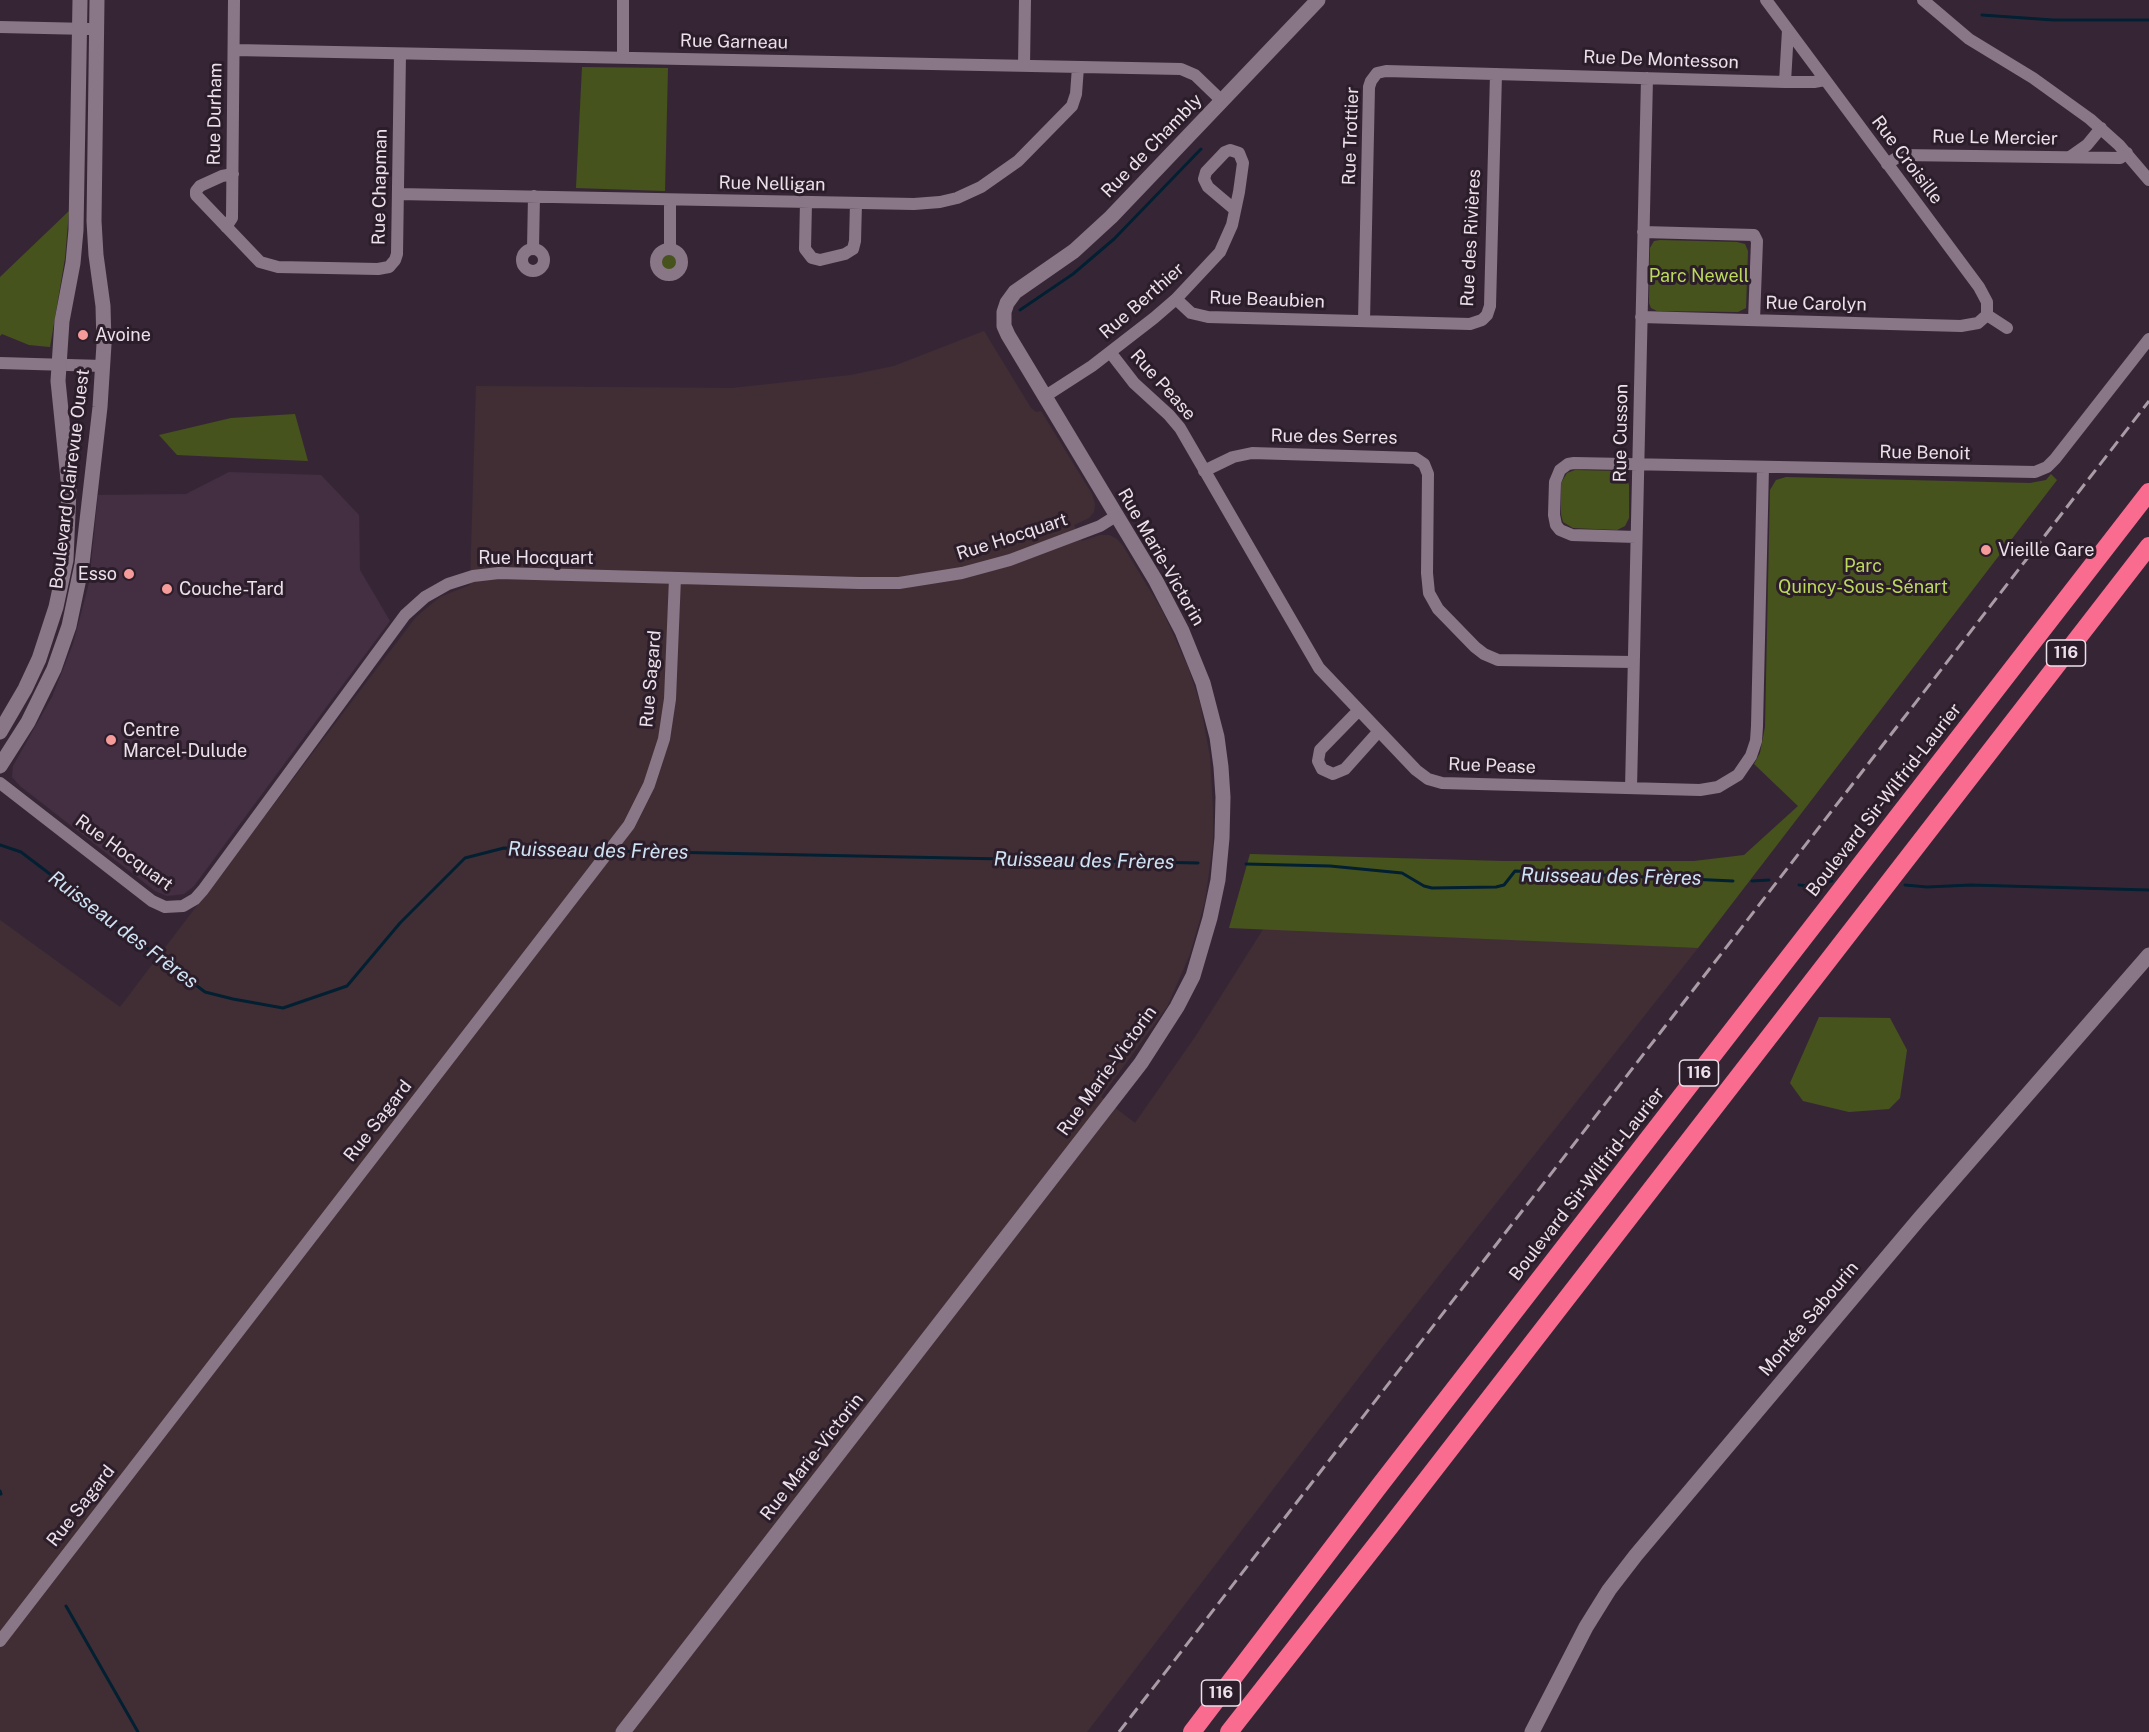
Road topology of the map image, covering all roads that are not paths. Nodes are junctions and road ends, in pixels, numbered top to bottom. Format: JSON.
{"nodes":[{"id":1,"x":80,"y":0,"type":"edge"},
{"id":2,"x":97,"y":0,"type":"edge"},
{"id":3,"x":234,"y":0,"type":"edge"},
{"id":4,"x":623,"y":0,"type":"edge"},
{"id":5,"x":1025,"y":0,"type":"edge"},
{"id":6,"x":1318,"y":0,"type":"edge"},
{"id":7,"x":1766,"y":0,"type":"edge"},
{"id":8,"x":1923,"y":0,"type":"edge"},
{"id":9,"x":0,"y":27,"type":"edge"},
{"id":10,"x":79,"y":29,"type":"junction"},
{"id":11,"x":97,"y":30,"type":"junction"},
{"id":12,"x":1788,"y":30,"type":"junction"},
{"id":13,"x":235,"y":50,"type":"junction"},
{"id":14,"x":400,"y":54,"type":"junction"},
{"id":15,"x":623,"y":58,"type":"junction"},
{"id":16,"x":1024,"y":66,"type":"junction"},
{"id":17,"x":1077,"y":68,"type":"junction"},
{"id":18,"x":1496,"y":74,"type":"junction"},
{"id":19,"x":1647,"y":78,"type":"junction"},
{"id":20,"x":1825,"y":80,"type":"junction"},
{"id":21,"x":1785,"y":82,"type":"junction"},
{"id":22,"x":1222,"y":101,"type":"junction"},
{"id":23,"x":2101,"y":128,"type":"junction"},
{"id":24,"x":2127,"y":153,"type":"junction"},
{"id":25,"x":2070,"y":157,"type":"junction"},
{"id":26,"x":1887,"y":164,"type":"junction"},
{"id":27,"x":232,"y":174,"type":"junction"},
{"id":28,"x":2149,"y":180,"type":"edge"},
{"id":29,"x":398,"y":194,"type":"junction"},
{"id":30,"x":534,"y":196,"type":"junction"},
{"id":31,"x":670,"y":200,"type":"junction"},
{"id":32,"x":806,"y":202,"type":"junction"},
{"id":33,"x":856,"y":203,"type":"junction"},
{"id":34,"x":1234,"y":209,"type":"junction"},
{"id":35,"x":226,"y":227,"type":"junction"},
{"id":36,"x":1643,"y":232,"type":"junction"},
{"id":37,"x":533,"y":248,"type":"dead end"},
{"id":38,"x":670,"y":249,"type":"dead end"},
{"id":39,"x":1176,"y":298,"type":"junction"},
{"id":40,"x":1005,"y":308,"type":"joint"},
{"id":41,"x":1987,"y":315,"type":"junction"},
{"id":42,"x":1641,"y":317,"type":"junction"},
{"id":43,"x":1754,"y":320,"type":"junction"},
{"id":44,"x":1364,"y":321,"type":"junction"},
{"id":45,"x":2007,"y":328,"type":"dead end"},
{"id":46,"x":2149,"y":339,"type":"edge"},
{"id":47,"x":1110,"y":352,"type":"junction"},
{"id":48,"x":0,"y":363,"type":"edge"},
{"id":49,"x":58,"y":364,"type":"junction"},
{"id":50,"x":103,"y":366,"type":"junction"},
{"id":51,"x":1044,"y":397,"type":"junction"},
{"id":52,"x":1638,"y":465,"type":"junction"},
{"id":53,"x":1763,"y":467,"type":"junction"},
{"id":54,"x":1204,"y":471,"type":"junction"},
{"id":55,"x":2149,"y":492,"type":"edge"},
{"id":56,"x":1116,"y":516,"type":"junction"},
{"id":57,"x":1636,"y":537,"type":"junction"},
{"id":58,"x":2149,"y":546,"type":"edge"},
{"id":59,"x":675,"y":578,"type":"junction"},
{"id":60,"x":61,"y":589,"type":"junction"},
{"id":61,"x":77,"y":597,"type":"junction"},
{"id":62,"x":1633,"y":662,"type":"junction"},
{"id":63,"x":1359,"y":710,"type":"junction"},
{"id":64,"x":1379,"y":731,"type":"junction"},
{"id":65,"x":0,"y":732,"type":"edge"},
{"id":66,"x":0,"y":766,"type":"edge"},
{"id":67,"x":0,"y":783,"type":"edge"},
{"id":68,"x":1631,"y":788,"type":"junction"},
{"id":69,"x":2149,"y":955,"type":"edge"},
{"id":70,"x":0,"y":1641,"type":"edge"},
{"id":71,"x":623,"y":1732,"type":"edge"},
{"id":72,"x":1192,"y":1732,"type":"edge"},
{"id":73,"x":1229,"y":1732,"type":"edge"},
{"id":74,"x":1532,"y":1732,"type":"edge"}],
"edges":[{"from":1,"to":10,"type":"street","name":"Boulevard Clairevue Ouest"},
{"from":2,"to":11,"type":"street","name":"Boulevard Clairevue Ouest"},
{"from":3,"to":13,"type":"street","name":"Rue Durham"},
{"from":4,"to":15,"type":"street"},
{"from":5,"to":16,"type":"street"},
{"from":6,"to":22,"type":"street","name":"Rue de Chambly"},
{"from":7,"to":12,"type":"street","name":"Rue Croisille"},
{"from":8,"to":23,"type":"street"},
{"from":9,"to":10,"type":"street"},
{"from":10,"to":11,"type":"street"},
{"from":10,"to":49,"type":"street","name":"Boulevard Clairevue Ouest"},
{"from":11,"to":50,"type":"street","name":"Boulevard Clairevue Ouest"},
{"from":12,"to":20,"type":"street","name":"Rue Croisille"},
{"from":12,"to":21,"type":"street"},
{"from":13,"to":14,"type":"street","name":"Rue Garneau"},
{"from":13,"to":27,"type":"street","name":"Rue Durham"},
{"from":14,"to":15,"type":"street","name":"Rue Garneau"},
{"from":14,"to":29,"type":"street","name":"Rue Chapman"},
{"from":15,"to":16,"type":"street","name":"Rue Garneau"},
{"from":16,"to":17,"type":"street","name":"Rue Garneau"},
{"from":17,"to":22,"type":"street","name":"Rue Garneau"},
{"from":17,"to":33,"type":"street","name":"Rue Nelligan"},
{"from":18,"to":19,"type":"street","name":"Rue De Montesson"},
{"from":18,"to":44,"type":"street","name":"Rue des Rivières"},
{"from":18,"to":44,"type":"street","name":"Rue Trottier"},
{"from":19,"to":21,"type":"street","name":"Rue De Montesson"},
{"from":19,"to":36,"type":"street","name":"Rue Cusson"},
{"from":20,"to":21,"type":"street","name":"Rue De Montesson"},
{"from":20,"to":26,"type":"street","name":"Rue Croisille"},
{"from":22,"to":40,"type":"street","name":"Rue de Chambly"},
{"from":23,"to":24,"type":"street"},
{"from":23,"to":25,"type":"street","name":"Rue Le Mercier"},
{"from":24,"to":25,"type":"street","name":"Rue Le Mercier"},
{"from":24,"to":28,"type":"street"},
{"from":25,"to":26,"type":"street","name":"Rue Le Mercier"},
{"from":26,"to":41,"type":"street","name":"Rue Croisille"},
{"from":27,"to":35,"type":"street","name":"Rue Durham"},
{"from":27,"to":35,"type":"street","name":"Rue Chapman"},
{"from":29,"to":30,"type":"street","name":"Rue Nelligan"},
{"from":29,"to":35,"type":"street","name":"Rue Chapman"},
{"from":30,"to":31,"type":"street","name":"Rue Nelligan"},
{"from":30,"to":37,"type":"street"},
{"from":31,"to":32,"type":"street","name":"Rue Nelligan"},
{"from":31,"to":38,"type":"street"},
{"from":32,"to":33,"type":"street","name":"Rue Nelligan"},
{"from":32,"to":33,"type":"street"},
{"from":34,"to":34,"type":"street","name":"Rue Berthier"},
{"from":34,"to":39,"type":"street","name":"Rue Berthier"},
{"from":36,"to":42,"type":"street","name":"Rue Cusson"},
{"from":36,"to":43,"type":"street"},
{"from":39,"to":44,"type":"street","name":"Rue Beaubien"},
{"from":39,"to":47,"type":"street","name":"Rue Berthier"},
{"from":40,"to":51,"type":"street","name":"Rue Marie-Victorin"},
{"from":41,"to":43,"type":"street","name":"Rue Carolyn"},
{"from":41,"to":45,"type":"street"},
{"from":42,"to":43,"type":"street","name":"Rue Carolyn"},
{"from":42,"to":52,"type":"street","name":"Rue Cusson"},
{"from":46,"to":53,"type":"street","name":"Rue Benoit"},
{"from":47,"to":51,"type":"street","name":"Rue Berthier"},
{"from":47,"to":54,"type":"street","name":"Rue Pease"},
{"from":48,"to":49,"type":"street"},
{"from":49,"to":50,"type":"street"},
{"from":49,"to":60,"type":"street","name":"Boulevard Clairevue Ouest"},
{"from":50,"to":61,"type":"street","name":"Boulevard Clairevue Ouest"},
{"from":51,"to":56,"type":"street","name":"Rue Marie-Victorin"},
{"from":52,"to":53,"type":"street","name":"Rue Benoit"},
{"from":52,"to":57,"type":"street","name":"Rue Cusson"},
{"from":52,"to":57,"type":"street","name":"Rue Benoit"},
{"from":53,"to":68,"type":"street","name":"Rue Pease"},
{"from":54,"to":62,"type":"street","name":"Rue des Serres"},
{"from":54,"to":63,"type":"street","name":"Rue Pease"},
{"from":55,"to":72,"type":"highway","name":"Boulevard Sir-Wilfrid-Laurier","number":"116"},
{"from":56,"to":59,"type":"street","name":"Rue Hocquart"},
{"from":56,"to":71,"type":"street","name":"Rue Marie-Victorin"},
{"from":57,"to":62,"type":"street","name":"Rue Cusson"},
{"from":58,"to":73,"type":"highway","number":"116"},
{"from":59,"to":67,"type":"street","name":"Rue Hocquart"},
{"from":59,"to":70,"type":"street","name":"Rue Sagard"},
{"from":60,"to":61,"type":"street"},
{"from":60,"to":65,"type":"street","name":"Boulevard Clairevue Ouest"},
{"from":61,"to":66,"type":"street","name":"Boulevard Clairevue Ouest"},
{"from":62,"to":68,"type":"street","name":"Rue Cusson"},
{"from":63,"to":64,"type":"street","name":"Rue Pease"},
{"from":63,"to":64,"type":"street"},
{"from":64,"to":68,"type":"street","name":"Rue Pease"},
{"from":69,"to":74,"type":"street","name":"Montée Sabourin"}]}
